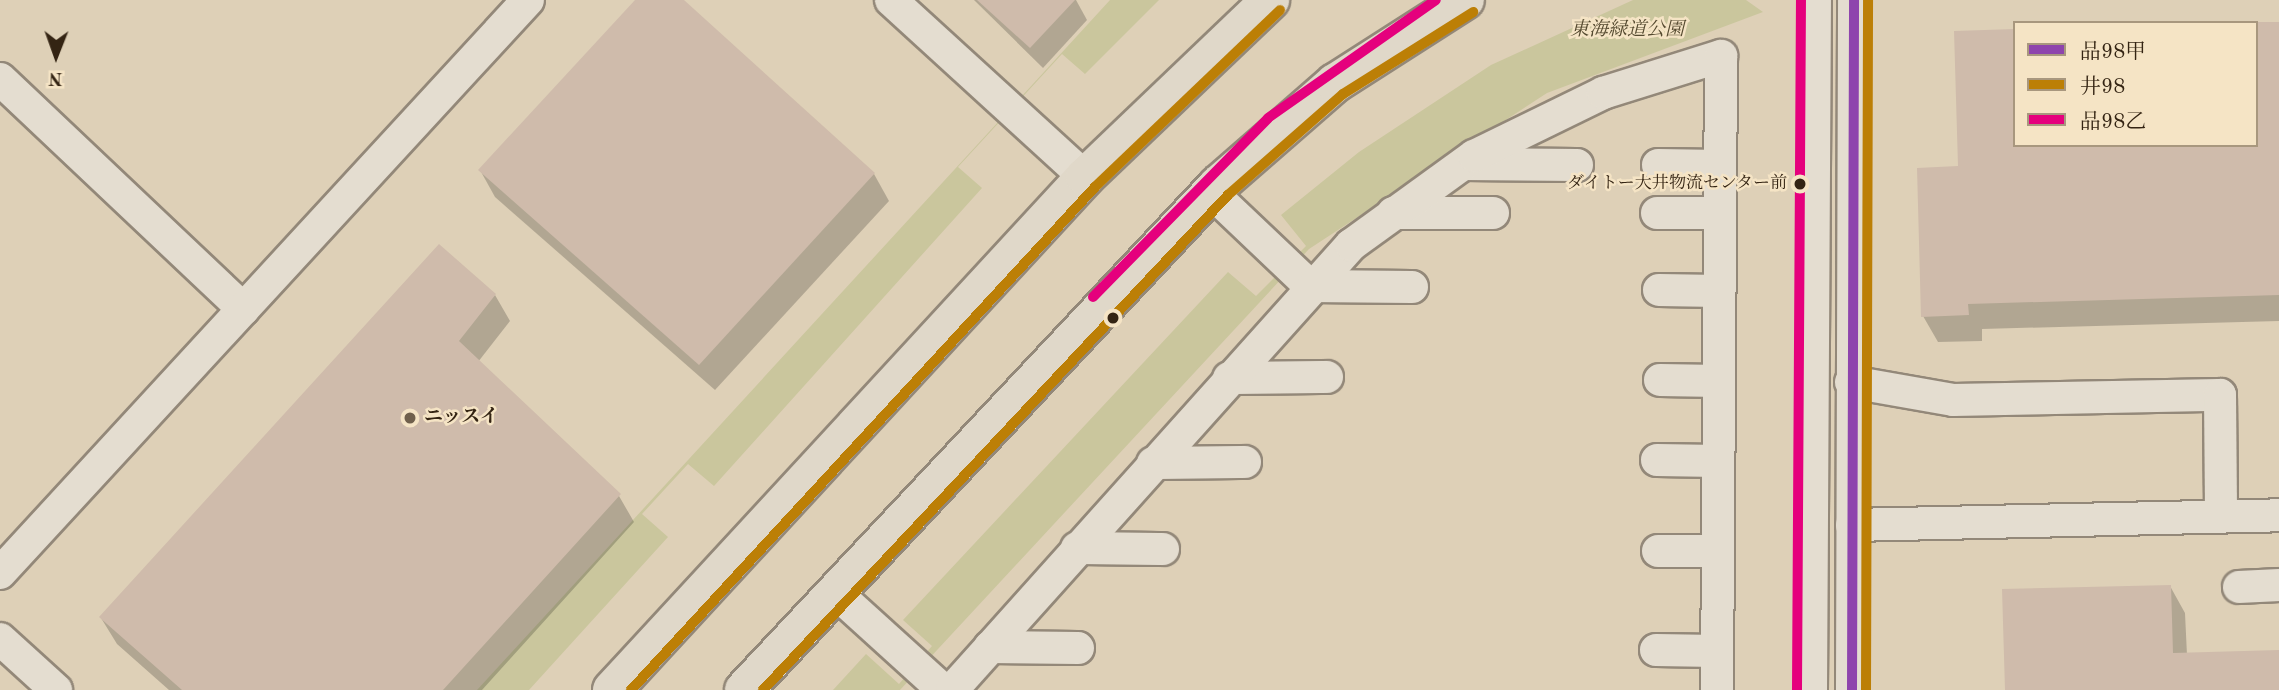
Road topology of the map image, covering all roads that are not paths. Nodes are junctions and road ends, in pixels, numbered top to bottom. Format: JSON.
{"nodes":[{"id":1,"x":528,"y":0,"type":"edge"},
{"id":2,"x":891,"y":0,"type":"edge"},
{"id":3,"x":1270,"y":0,"type":"edge"},
{"id":4,"x":1465,"y":0,"type":"edge"},
{"id":5,"x":1815,"y":0,"type":"edge"},
{"id":6,"x":1854,"y":0,"type":"edge"},
{"id":7,"x":0,"y":79,"type":"edge"},
{"id":8,"x":1463,"y":164,"type":"junction"},
{"id":9,"x":1577,"y":164,"type":"dead end"},
{"id":10,"x":1658,"y":166,"type":"dead end"},
{"id":11,"x":1720,"y":166,"type":"junction"},
{"id":12,"x":1085,"y":177,"type":"junction"},
{"id":13,"x":1211,"y":192,"type":"junction"},
{"id":14,"x":1493,"y":213,"type":"dead end"},
{"id":15,"x":1657,"y":213,"type":"dead end"},
{"id":16,"x":1720,"y":213,"type":"junction"},
{"id":17,"x":1393,"y":214,"type":"junction"},
{"id":18,"x":1310,"y":285,"type":"junction"},
{"id":19,"x":1412,"y":287,"type":"dead end"},
{"id":20,"x":1659,"y":290,"type":"dead end"},
{"id":21,"x":1719,"y":291,"type":"junction"},
{"id":22,"x":243,"y":309,"type":"junction"},
{"id":23,"x":1327,"y":377,"type":"dead end"},
{"id":24,"x":1229,"y":378,"type":"junction"},
{"id":25,"x":1660,"y":380,"type":"dead end"},
{"id":26,"x":1719,"y":381,"type":"junction"},
{"id":27,"x":1851,"y":382,"type":"junction"},
{"id":28,"x":1657,"y":460,"type":"dead end"},
{"id":29,"x":1718,"y":461,"type":"junction"},
{"id":30,"x":1245,"y":462,"type":"dead end"},
{"id":31,"x":1153,"y":463,"type":"junction"},
{"id":32,"x":2279,"y":515,"type":"edge"},
{"id":33,"x":2221,"y":516,"type":"junction"},
{"id":34,"x":1852,"y":525,"type":"junction"},
{"id":35,"x":1077,"y":548,"type":"junction"},
{"id":36,"x":1163,"y":549,"type":"dead end"},
{"id":37,"x":1658,"y":551,"type":"dead end"},
{"id":38,"x":1717,"y":551,"type":"junction"},
{"id":39,"x":0,"y":573,"type":"edge"},
{"id":40,"x":2279,"y":585,"type":"edge"},
{"id":41,"x":2239,"y":587,"type":"dead end"},
{"id":42,"x":835,"y":593,"type":"junction"},
{"id":43,"x":0,"y":639,"type":"edge"},
{"id":44,"x":990,"y":647,"type":"junction"},
{"id":45,"x":1078,"y":648,"type":"dead end"},
{"id":46,"x":1656,"y":650,"type":"dead end"},
{"id":47,"x":1717,"y":651,"type":"junction"},
{"id":48,"x":56,"y":690,"type":"edge"},
{"id":49,"x":612,"y":690,"type":"edge"},
{"id":50,"x":744,"y":690,"type":"edge"},
{"id":51,"x":943,"y":690,"type":"edge"},
{"id":52,"x":952,"y":690,"type":"edge"},
{"id":53,"x":1717,"y":690,"type":"edge"},
{"id":54,"x":1811,"y":690,"type":"edge"},
{"id":55,"x":1852,"y":690,"type":"edge"}],
"edges":[{"from":1,"to":22,"type":"street"},
{"from":2,"to":12,"type":"street"},
{"from":3,"to":12,"type":"main road"},
{"from":4,"to":13,"type":"main road"},
{"from":5,"to":54,"type":"street"},
{"from":6,"to":27,"type":"street"},
{"from":7,"to":22,"type":"street"},
{"from":8,"to":9,"type":"street"},
{"from":8,"to":11,"type":"street"},
{"from":8,"to":17,"type":"street"},
{"from":10,"to":11,"type":"street"},
{"from":11,"to":16,"type":"street"},
{"from":12,"to":49,"type":"main road"},
{"from":13,"to":18,"type":"street"},
{"from":13,"to":42,"type":"main road"},
{"from":14,"to":17,"type":"street"},
{"from":15,"to":16,"type":"street"},
{"from":16,"to":21,"type":"street"},
{"from":17,"to":18,"type":"street"},
{"from":18,"to":19,"type":"street"},
{"from":18,"to":24,"type":"street"},
{"from":20,"to":21,"type":"street"},
{"from":21,"to":26,"type":"street"},
{"from":22,"to":39,"type":"street"},
{"from":23,"to":24,"type":"street"},
{"from":24,"to":31,"type":"street"},
{"from":25,"to":26,"type":"street"},
{"from":26,"to":29,"type":"street"},
{"from":27,"to":33,"type":"street"},
{"from":27,"to":34,"type":"street"},
{"from":28,"to":29,"type":"street"},
{"from":29,"to":38,"type":"street"},
{"from":30,"to":31,"type":"street"},
{"from":31,"to":35,"type":"street"},
{"from":32,"to":33,"type":"street"},
{"from":33,"to":34,"type":"street"},
{"from":34,"to":55,"type":"street"},
{"from":35,"to":36,"type":"street"},
{"from":35,"to":44,"type":"street"},
{"from":37,"to":38,"type":"street"},
{"from":38,"to":47,"type":"street"},
{"from":40,"to":41,"type":"street"},
{"from":42,"to":50,"type":"main road"},
{"from":42,"to":51,"type":"street"},
{"from":43,"to":48,"type":"street"},
{"from":44,"to":45,"type":"street"},
{"from":44,"to":52,"type":"street"},
{"from":46,"to":47,"type":"street"},
{"from":47,"to":53,"type":"street"}]}
